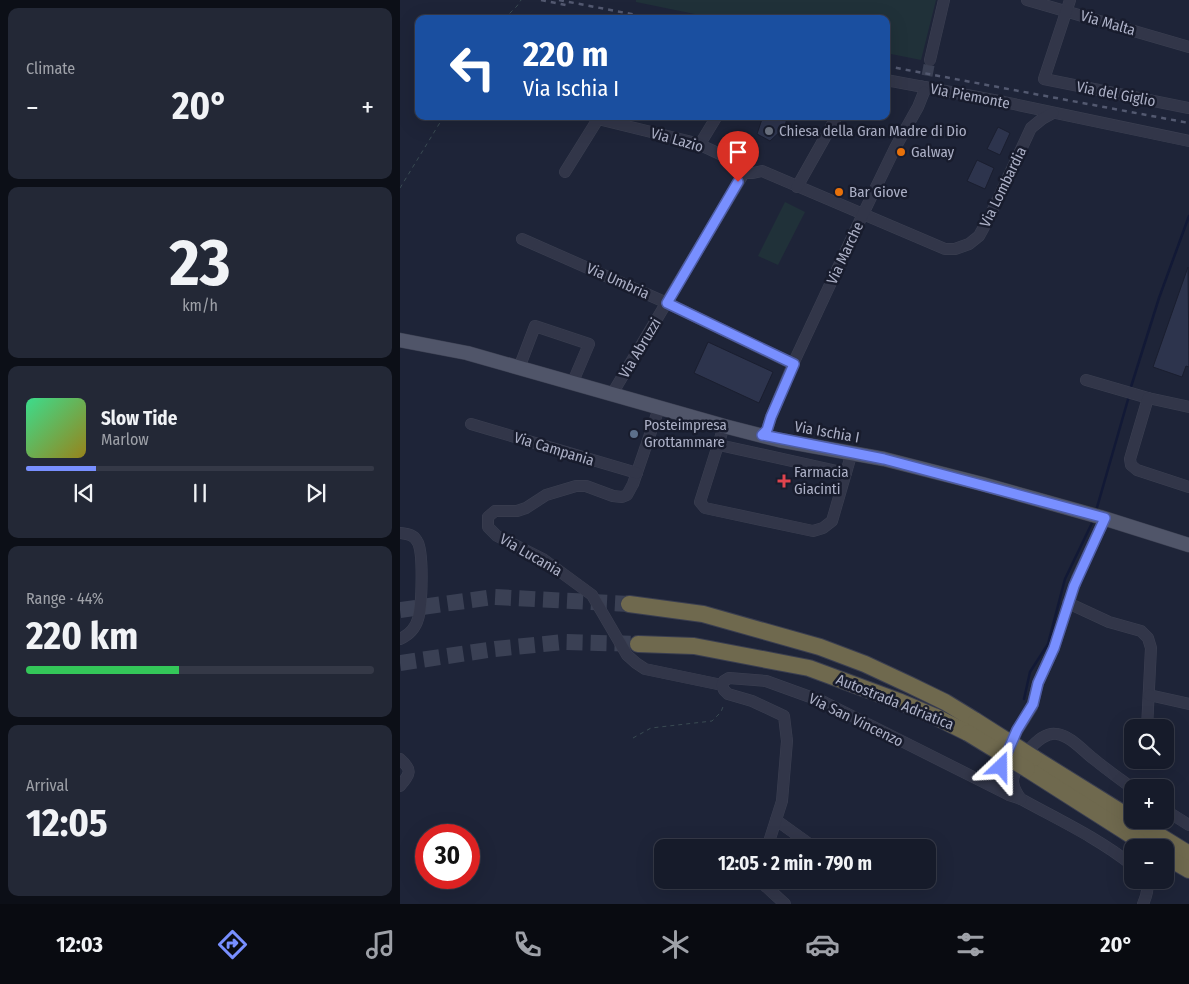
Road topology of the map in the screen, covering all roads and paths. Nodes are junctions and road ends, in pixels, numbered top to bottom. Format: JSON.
{"nodes":[{"id":1,"x":521,"y":0,"type":"edge"},
{"id":2,"x":944,"y":0,"type":"edge"},
{"id":3,"x":1027,"y":0,"type":"edge"},
{"id":4,"x":1068,"y":5,"type":"edge"},
{"id":5,"x":508,"y":15,"type":"edge"},
{"id":6,"x":1189,"y":47,"type":"edge"},
{"id":7,"x":930,"y":60,"type":"tunnel mouth"},
{"id":8,"x":890,"y":81,"type":"edge"},
{"id":9,"x":924,"y":92,"type":"tunnel mouth"},
{"id":10,"x":1189,"y":108,"type":"edge"},
{"id":11,"x":1053,"y":113,"type":"junction"},
{"id":12,"x":442,"y":120,"type":"edge"},
{"id":13,"x":597,"y":120,"type":"edge"},
{"id":14,"x":602,"y":120,"type":"edge"},
{"id":15,"x":715,"y":120,"type":"edge"},
{"id":16,"x":834,"y":120,"type":"edge"},
{"id":17,"x":1189,"y":141,"type":"edge"},
{"id":18,"x":700,"y":144,"type":"junction"},
{"id":19,"x":565,"y":172,"type":"dead end"},
{"id":20,"x":744,"y":173,"type":"junction"},
{"id":21,"x":797,"y":187,"type":"junction"},
{"id":22,"x":400,"y":188,"type":"edge"},
{"id":23,"x":863,"y":214,"type":"junction"},
{"id":24,"x":522,"y":239,"type":"dead end"},
{"id":25,"x":667,"y":303,"type":"junction"},
{"id":26,"x":400,"y":340,"type":"edge"},
{"id":27,"x":794,"y":364,"type":"junction"},
{"id":28,"x":519,"y":368,"type":"junction"},
{"id":29,"x":1086,"y":380,"type":"dead end"},
{"id":30,"x":572,"y":384,"type":"junction"},
{"id":31,"x":612,"y":394,"type":"junction"},
{"id":32,"x":1148,"y":398,"type":"junction"},
{"id":33,"x":659,"y":408,"type":"junction"},
{"id":34,"x":1189,"y":408,"type":"edge"},
{"id":35,"x":471,"y":424,"type":"dead end"},
{"id":36,"x":724,"y":426,"type":"junction"},
{"id":37,"x":762,"y":435,"type":"junction"},
{"id":38,"x":718,"y":445,"type":"junction"},
{"id":39,"x":852,"y":452,"type":"junction"},
{"id":40,"x":637,"y":473,"type":"junction"},
{"id":41,"x":846,"y":473,"type":"junction"},
{"id":42,"x":1189,"y":487,"type":"edge"},
{"id":43,"x":1097,"y":516,"type":"junction"},
{"id":44,"x":400,"y":533,"type":"edge"},
{"id":45,"x":1189,"y":545,"type":"edge"},
{"id":46,"x":1068,"y":603,"type":"junction"},
{"id":47,"x":629,"y":604,"type":"tunnel mouth"},
{"id":48,"x":400,"y":639,"type":"edge"},
{"id":49,"x":638,"y":644,"type":"tunnel mouth"},
{"id":50,"x":725,"y":689,"type":"junction"},
{"id":51,"x":1149,"y":695,"type":"junction"},
{"id":52,"x":1189,"y":704,"type":"edge"},
{"id":53,"x":1148,"y":719,"type":"edge"},
{"id":54,"x":972,"y":727,"type":"junction"},
{"id":55,"x":632,"y":738,"type":"dead end"},
{"id":56,"x":400,"y":759,"type":"edge"},
{"id":57,"x":1031,"y":763,"type":"junction"},
{"id":58,"x":1124,"y":782,"type":"edge"},
{"id":59,"x":400,"y":786,"type":"edge"},
{"id":60,"x":1009,"y":796,"type":"junction"},
{"id":61,"x":1021,"y":799,"type":"junction"},
{"id":62,"x":1124,"y":814,"type":"edge"},
{"id":63,"x":1174,"y":816,"type":"edge"},
{"id":64,"x":776,"y":820,"type":"junction"},
{"id":65,"x":1189,"y":825,"type":"edge"},
{"id":66,"x":1149,"y":829,"type":"edge"},
{"id":67,"x":770,"y":839,"type":"edge"},
{"id":68,"x":802,"y":839,"type":"edge"},
{"id":69,"x":1138,"y":839,"type":"edge"},
{"id":70,"x":1189,"y":854,"type":"edge"},
{"id":71,"x":1124,"y":859,"type":"edge"},
{"id":72,"x":1174,"y":861,"type":"edge"},
{"id":73,"x":1189,"y":870,"type":"edge"},
{"id":74,"x":769,"y":889,"type":"edge"},
{"id":75,"x":1147,"y":889,"type":"edge"},
{"id":76,"x":785,"y":904,"type":"edge"},
{"id":77,"x":1143,"y":904,"type":"edge"}],
"edges":[{"from":1,"to":5,"type":"path"},
{"from":2,"to":7,"type":"street"},
{"from":3,"to":4,"type":"street","name":"Via Malta"},
{"from":4,"to":6,"type":"street","name":"Via Malta"},
{"from":4,"to":10,"type":"street","name":"Via del Giglio"},
{"from":8,"to":11,"type":"street","name":"Via Piemonte"},
{"from":9,"to":23,"type":"street","name":"Via Marche"},
{"from":11,"to":17,"type":"street","name":"Via Piemonte"},
{"from":11,"to":23,"type":"street","name":"Via Lombardia"},
{"from":12,"to":22,"type":"path"},
{"from":13,"to":19,"type":"street","name":"Via Lazio"},
{"from":14,"to":18,"type":"street","name":"Via Lazio"},
{"from":15,"to":18,"type":"street"},
{"from":16,"to":21,"type":"street"},
{"from":18,"to":20,"type":"street","name":"Via Lazio"},
{"from":20,"to":21,"type":"street"},
{"from":20,"to":25,"type":"street","name":"Via Abruzzi"},
{"from":21,"to":23,"type":"street"},
{"from":23,"to":27,"type":"street","name":"Via Marche"},
{"from":24,"to":25,"type":"street","name":"Via Umbria"},
{"from":25,"to":27,"type":"street","name":"Via Umbria"},
{"from":25,"to":31,"type":"street","name":"Via Abruzzi"},
{"from":26,"to":28,"type":"main road","name":"Via Ischia I"},
{"from":27,"to":37,"type":"street","name":"Via Marche"},
{"from":28,"to":30,"type":"main road","name":"Via Ischia I"},
{"from":28,"to":30,"type":"street"},
{"from":29,"to":32,"type":"street"},
{"from":30,"to":31,"type":"main road","name":"Via Ischia I"},
{"from":31,"to":33,"type":"main road","name":"Via Ischia I"},
{"from":32,"to":34,"type":"street"},
{"from":32,"to":42,"type":"street"},
{"from":33,"to":36,"type":"main road","name":"Via Ischia I"},
{"from":33,"to":40,"type":"street","name":"Via Lucania"},
{"from":35,"to":40,"type":"street","name":"Via Campania"},
{"from":36,"to":37,"type":"main road","name":"Via Ischia I"},
{"from":36,"to":38,"type":"street"},
{"from":37,"to":39,"type":"main road","name":"Via Ischia I"},
{"from":38,"to":41,"type":"street"},
{"from":38,"to":41,"type":"street"},
{"from":39,"to":41,"type":"street"},
{"from":39,"to":43,"type":"main road","name":"Via Ischia I"},
{"from":40,"to":50,"type":"street","name":"Via Lucania"},
{"from":43,"to":45,"type":"main road","name":"Via Ischia I"},
{"from":43,"to":46,"type":"street"},
{"from":44,"to":48,"type":"street"},
{"from":46,"to":51,"type":"street"},
{"from":46,"to":60,"type":"street"},
{"from":47,"to":54,"type":"highway","name":"Autostrada Adriatica"},
{"from":49,"to":54,"type":"highway","name":"Autostrada Adriatica"},
{"from":50,"to":55,"type":"path"},
{"from":50,"to":60,"type":"street","name":"Via San Vincenzo"},
{"from":50,"to":64,"type":"street"},
{"from":51,"to":52,"type":"street"},
{"from":51,"to":53,"type":"street"},
{"from":54,"to":57,"type":"highway","name":"Autostrada Adriatica","bridge":true},
{"from":56,"to":59,"type":"street"},
{"from":57,"to":62,"type":"highway","name":"Autostrada Adriatica"},
{"from":57,"to":69,"type":"highway","name":"Autostrada Adriatica"},
{"from":58,"to":61,"type":"street"},
{"from":60,"to":61,"type":"street","name":"Via San Vincenzo"},
{"from":61,"to":71,"type":"street","name":"Via San Vincenzo"},
{"from":63,"to":65,"type":"street"},
{"from":64,"to":67,"type":"street"},
{"from":64,"to":68,"type":"street"},
{"from":66,"to":70,"type":"highway","name":"Autostrada Adriatica"},
{"from":72,"to":73,"type":"highway"},
{"from":74,"to":76,"type":"street"},
{"from":75,"to":77,"type":"street"}]}
